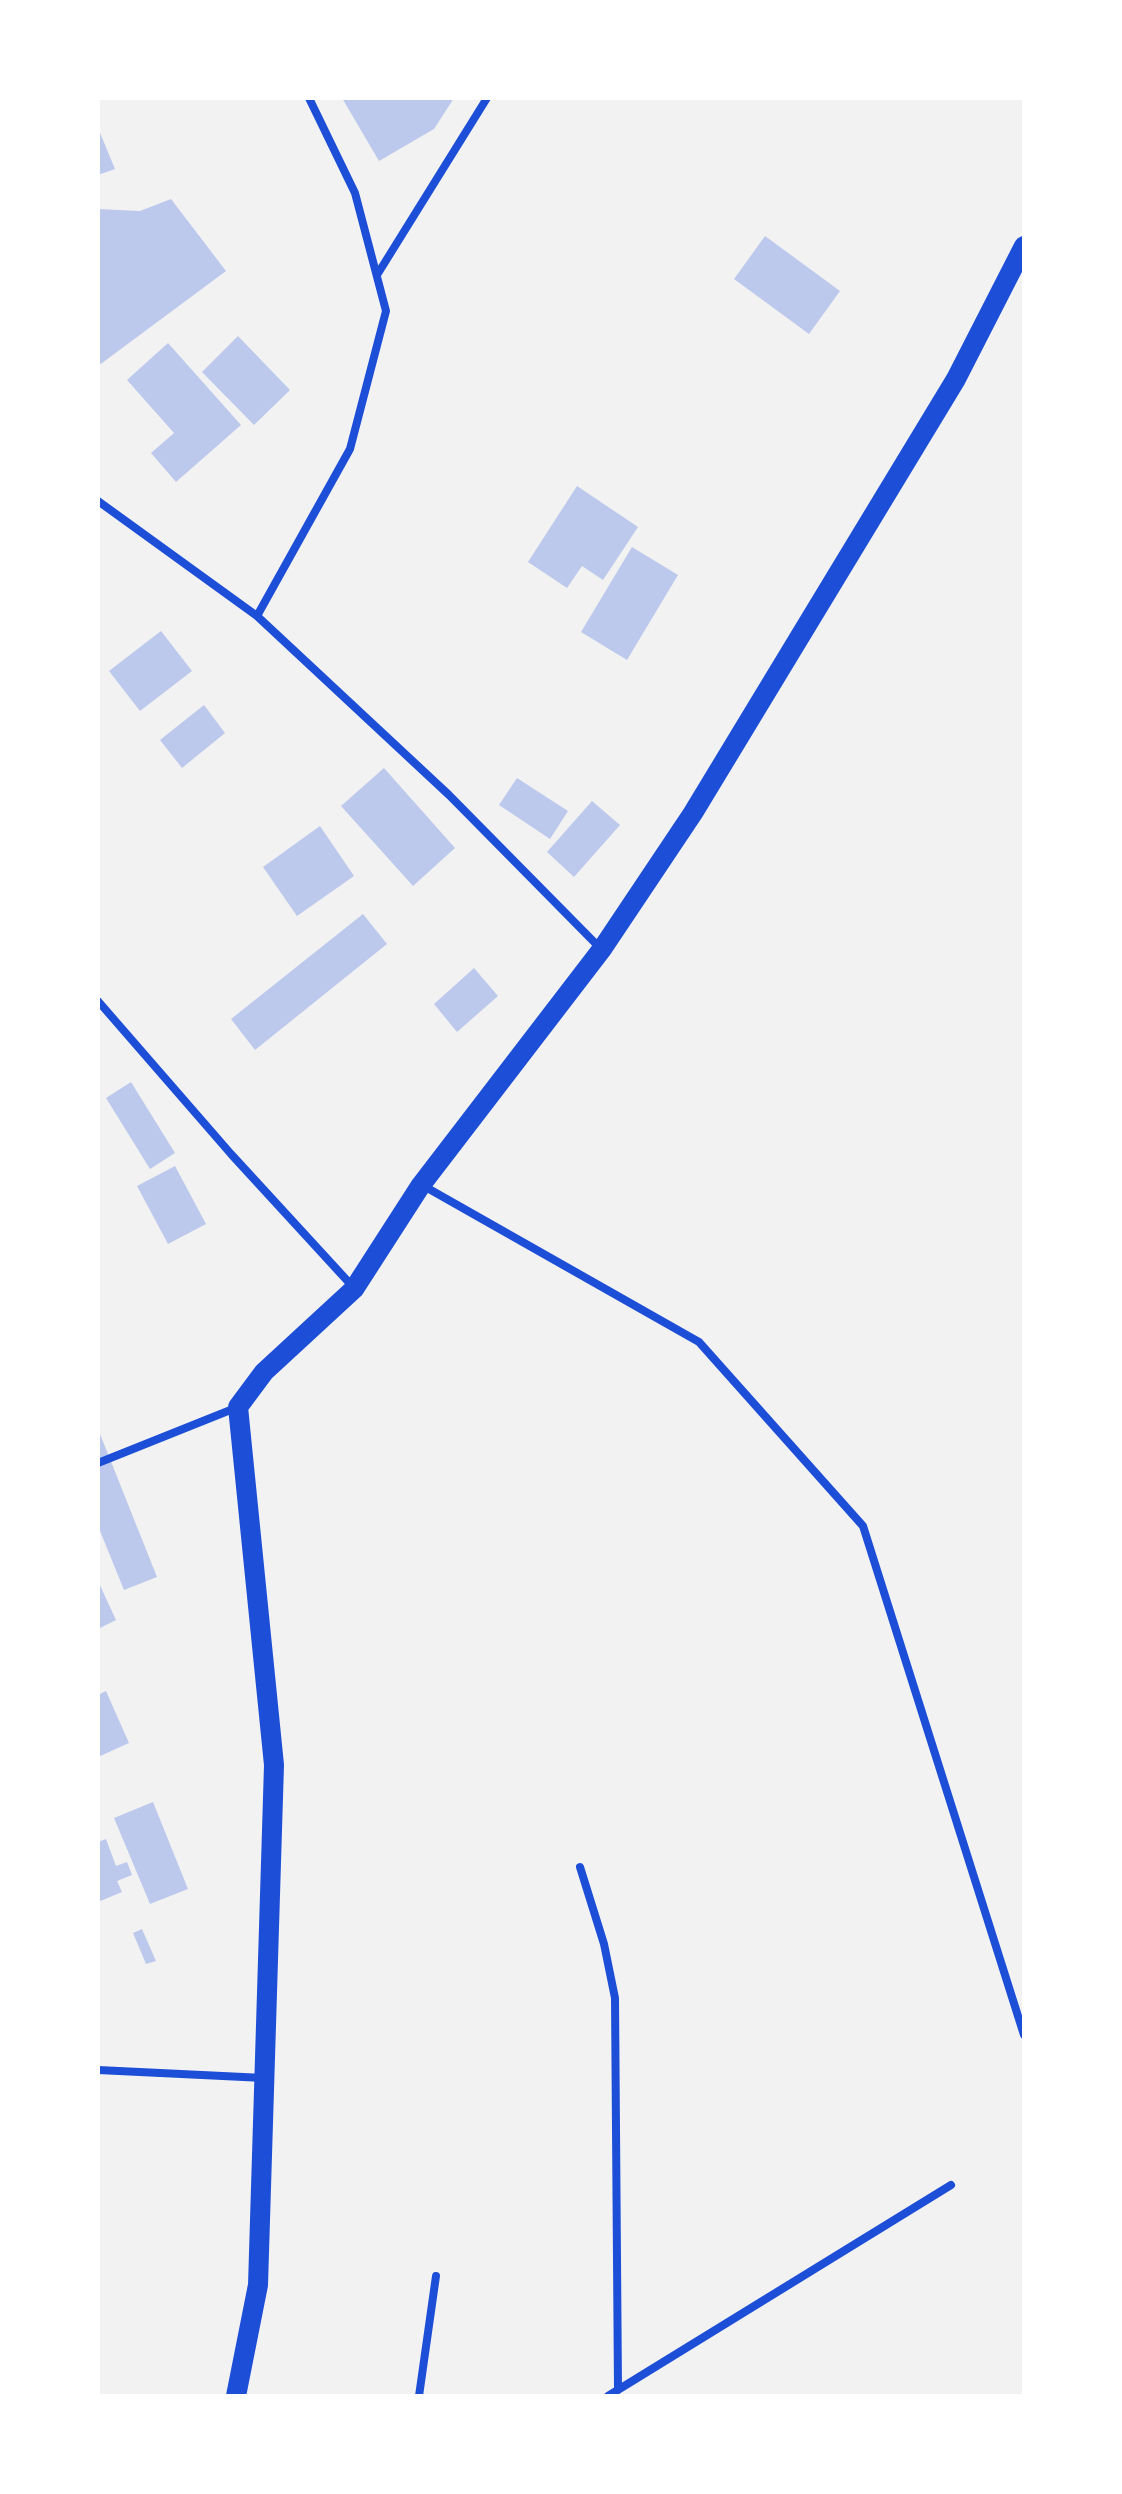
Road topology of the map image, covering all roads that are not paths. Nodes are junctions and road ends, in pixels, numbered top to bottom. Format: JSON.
{"nodes":[{"id":1,"x":309,"y":98,"type":"edge"},
{"id":2,"x":487,"y":98,"type":"edge"},
{"id":3,"x":1024,"y":246,"type":"edge"},
{"id":4,"x":377,"y":275,"type":"junction"},
{"id":5,"x":98,"y":501,"type":"edge"},
{"id":6,"x":257,"y":616,"type":"junction"},
{"id":7,"x":602,"y":949,"type":"junction"},
{"id":8,"x":98,"y":1001,"type":"edge"},
{"id":9,"x":421,"y":1185,"type":"junction"},
{"id":10,"x":354,"y":1289,"type":"junction"},
{"id":11,"x":238,"y":1407,"type":"junction"},
{"id":12,"x":98,"y":1463,"type":"edge"},
{"id":13,"x":580,"y":1867,"type":"dead end"},
{"id":14,"x":1024,"y":2035,"type":"edge"},
{"id":15,"x":98,"y":2070,"type":"edge"},
{"id":16,"x":264,"y":2078,"type":"junction"},
{"id":17,"x":951,"y":2185,"type":"dead end"},
{"id":18,"x":436,"y":2276,"type":"dead end"},
{"id":19,"x":618,"y":2389,"type":"junction"},
{"id":20,"x":236,"y":2396,"type":"edge"},
{"id":21,"x":419,"y":2396,"type":"edge"},
{"id":22,"x":608,"y":2396,"type":"edge"}],
"edges":[{"from":1,"to":4,"type":"street"},
{"from":2,"to":4,"type":"street"},
{"from":3,"to":7,"type":"main road"},
{"from":4,"to":6,"type":"street"},
{"from":5,"to":6,"type":"street"},
{"from":6,"to":7,"type":"street"},
{"from":7,"to":9,"type":"main road"},
{"from":8,"to":10,"type":"street"},
{"from":9,"to":10,"type":"main road"},
{"from":9,"to":14,"type":"street"},
{"from":10,"to":11,"type":"main road"},
{"from":11,"to":12,"type":"street"},
{"from":11,"to":16,"type":"main road"},
{"from":13,"to":19,"type":"street"},
{"from":15,"to":16,"type":"street"},
{"from":16,"to":20,"type":"main road"},
{"from":17,"to":19,"type":"street"},
{"from":18,"to":21,"type":"street"},
{"from":19,"to":22,"type":"street"}]}
